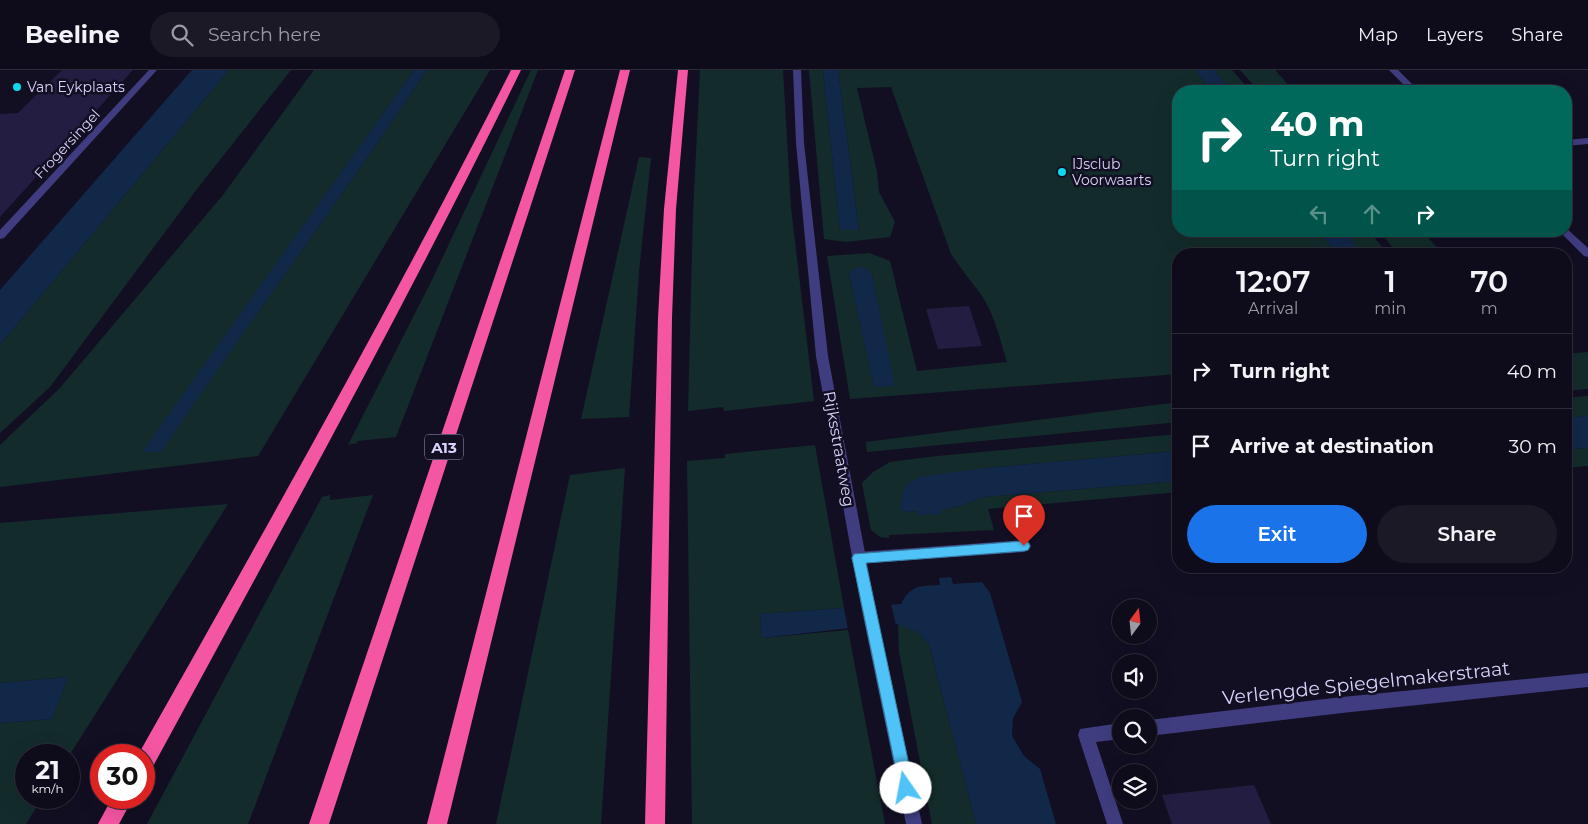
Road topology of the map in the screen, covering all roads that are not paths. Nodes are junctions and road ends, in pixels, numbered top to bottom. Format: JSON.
{"nodes":[{"id":1,"x":153,"y":70,"type":"edge"},
{"id":2,"x":516,"y":70,"type":"edge"},
{"id":3,"x":570,"y":70,"type":"edge"},
{"id":4,"x":625,"y":70,"type":"edge"},
{"id":5,"x":683,"y":70,"type":"edge"},
{"id":6,"x":796,"y":70,"type":"edge"},
{"id":7,"x":1393,"y":70,"type":"edge"},
{"id":8,"x":1409,"y":85,"type":"edge"},
{"id":9,"x":1588,"y":141,"type":"edge"},
{"id":10,"x":1572,"y":142,"type":"edge"},
{"id":11,"x":0,"y":236,"type":"edge"},
{"id":12,"x":1570,"y":237,"type":"edge"},
{"id":13,"x":1588,"y":254,"type":"edge"},
{"id":14,"x":1024,"y":546,"type":"dead end"},
{"id":15,"x":858,"y":558,"type":"junction"},
{"id":16,"x":1588,"y":680,"type":"edge"},
{"id":17,"x":1157,"y":727,"type":"edge"},
{"id":18,"x":1112,"y":732,"type":"edge"},
{"id":19,"x":155,"y":744,"type":"edge"},
{"id":20,"x":117,"y":809,"type":"edge"},
{"id":21,"x":108,"y":824,"type":"edge"},
{"id":22,"x":319,"y":824,"type":"edge"},
{"id":23,"x":437,"y":824,"type":"edge"},
{"id":24,"x":655,"y":824,"type":"edge"},
{"id":25,"x":914,"y":824,"type":"edge"},
{"id":26,"x":1115,"y":824,"type":"edge"}],
"edges":[{"from":1,"to":11,"type":"street","name":"Frogersingel"},
{"from":2,"to":19,"type":"highway"},
{"from":3,"to":22,"type":"highway","number":"A13"},
{"from":4,"to":23,"type":"highway"},
{"from":5,"to":24,"type":"highway"},
{"from":6,"to":15,"type":"street","name":"Rijksstraatweg"},
{"from":7,"to":8,"type":"street"},
{"from":9,"to":10,"type":"street"},
{"from":12,"to":13,"type":"street"},
{"from":14,"to":15,"type":"street"},
{"from":15,"to":25,"type":"street","name":"Rijksstraatweg"},
{"from":16,"to":17,"type":"street","name":"Verlengde Spiegelmakerstraat"},
{"from":18,"to":26,"type":"street"},
{"from":20,"to":21,"type":"highway"}]}
